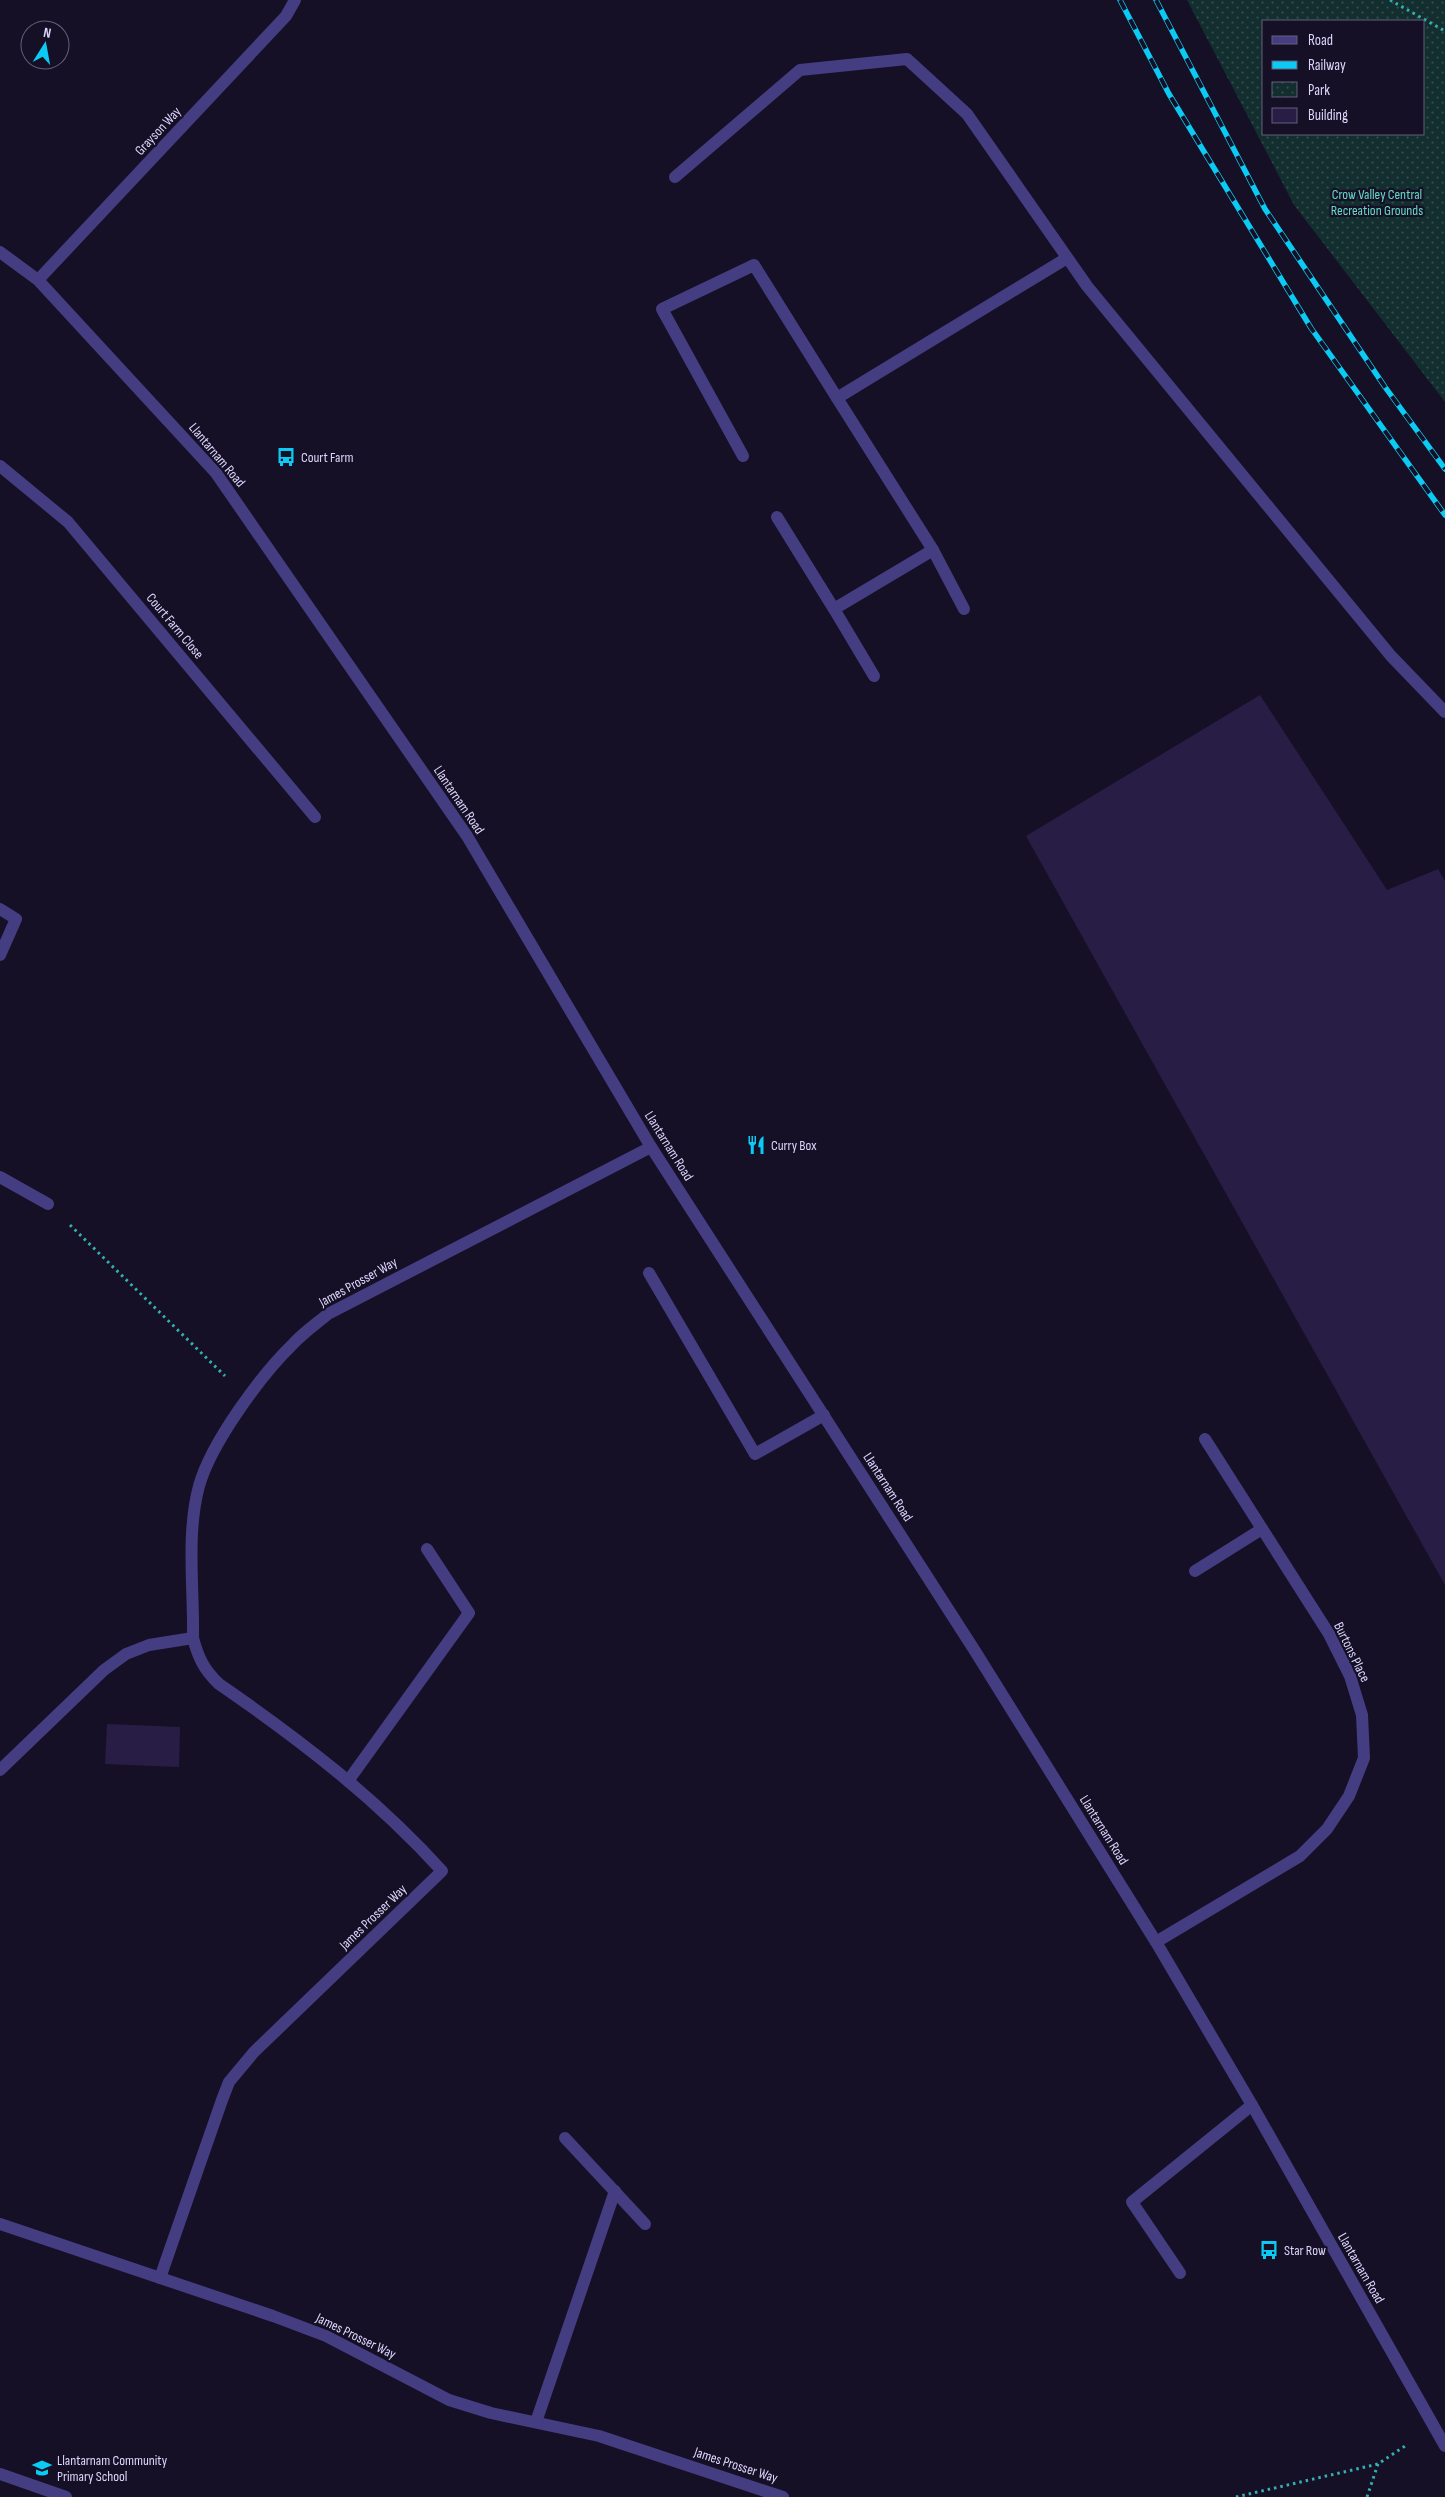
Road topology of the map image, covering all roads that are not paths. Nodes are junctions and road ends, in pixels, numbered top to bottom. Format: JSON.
{"nodes":[{"id":1,"x":295,"y":0,"type":"edge"},
{"id":2,"x":675,"y":177,"type":"dead end"},
{"id":3,"x":0,"y":252,"type":"edge"},
{"id":4,"x":1068,"y":258,"type":"junction"},
{"id":5,"x":38,"y":280,"type":"junction"},
{"id":6,"x":837,"y":398,"type":"junction"},
{"id":7,"x":743,"y":456,"type":"dead end"},
{"id":8,"x":0,"y":466,"type":"edge"},
{"id":9,"x":777,"y":517,"type":"dead end"},
{"id":10,"x":933,"y":550,"type":"junction"},
{"id":11,"x":964,"y":609,"type":"dead end"},
{"id":12,"x":834,"y":610,"type":"junction"},
{"id":13,"x":874,"y":676,"type":"dead end"},
{"id":14,"x":1445,"y":712,"type":"edge"},
{"id":15,"x":315,"y":817,"type":"dead end"},
{"id":16,"x":0,"y":909,"type":"edge"},
{"id":17,"x":0,"y":955,"type":"edge"},
{"id":18,"x":651,"y":1147,"type":"junction"},
{"id":19,"x":0,"y":1178,"type":"edge"},
{"id":20,"x":48,"y":1204,"type":"road end"},
{"id":21,"x":649,"y":1273,"type":"dead end"},
{"id":22,"x":824,"y":1416,"type":"junction"},
{"id":23,"x":1205,"y":1438,"type":"dead end"},
{"id":24,"x":1262,"y":1529,"type":"junction"},
{"id":25,"x":427,"y":1549,"type":"dead end"},
{"id":26,"x":1195,"y":1570,"type":"dead end"},
{"id":27,"x":193,"y":1638,"type":"junction"},
{"id":28,"x":0,"y":1770,"type":"edge"},
{"id":29,"x":348,"y":1781,"type":"junction"},
{"id":30,"x":1156,"y":1942,"type":"junction"},
{"id":31,"x":1252,"y":2105,"type":"junction"},
{"id":32,"x":565,"y":2138,"type":"dead end"},
{"id":33,"x":614,"y":2191,"type":"junction"},
{"id":34,"x":0,"y":2224,"type":"edge"},
{"id":35,"x":645,"y":2224,"type":"dead end"},
{"id":36,"x":1180,"y":2273,"type":"dead end"},
{"id":37,"x":160,"y":2278,"type":"junction"},
{"id":38,"x":536,"y":2422,"type":"junction"},
{"id":39,"x":1445,"y":2446,"type":"edge"},
{"id":40,"x":0,"y":2474,"type":"edge"},
{"id":41,"x":66,"y":2497,"type":"edge"},
{"id":42,"x":783,"y":2497,"type":"edge"}],
"edges":[{"from":1,"to":5,"type":"street","name":"Grayson Way"},
{"from":2,"to":4,"type":"street"},
{"from":3,"to":5,"type":"street","name":"Llantarnam Road"},
{"from":4,"to":6,"type":"street"},
{"from":4,"to":14,"type":"street"},
{"from":5,"to":18,"type":"street","name":"Llantarnam Road"},
{"from":6,"to":7,"type":"street"},
{"from":6,"to":10,"type":"street"},
{"from":8,"to":15,"type":"street","name":"Court Farm Close"},
{"from":9,"to":12,"type":"street"},
{"from":10,"to":11,"type":"street"},
{"from":10,"to":12,"type":"street"},
{"from":12,"to":13,"type":"street"},
{"from":16,"to":17,"type":"street"},
{"from":18,"to":22,"type":"street","name":"Llantarnam Road"},
{"from":18,"to":27,"type":"street","name":"James Prosser Way"},
{"from":19,"to":20,"type":"street"},
{"from":21,"to":22,"type":"street"},
{"from":22,"to":30,"type":"street","name":"Llantarnam Road"},
{"from":23,"to":24,"type":"street","name":"Burtons Place"},
{"from":24,"to":26,"type":"street"},
{"from":24,"to":30,"type":"street","name":"Burtons Place"},
{"from":25,"to":29,"type":"street"},
{"from":27,"to":28,"type":"street"},
{"from":27,"to":29,"type":"street","name":"James Prosser Way"},
{"from":29,"to":37,"type":"street","name":"James Prosser Way"},
{"from":30,"to":31,"type":"street","name":"Llantarnam Road"},
{"from":31,"to":36,"type":"street"},
{"from":31,"to":39,"type":"street","name":"Llantarnam Road"},
{"from":32,"to":33,"type":"street"},
{"from":33,"to":35,"type":"street"},
{"from":33,"to":38,"type":"street"},
{"from":34,"to":37,"type":"street","name":"James Prosser Way"},
{"from":37,"to":38,"type":"street","name":"James Prosser Way"},
{"from":38,"to":42,"type":"street","name":"James Prosser Way"},
{"from":40,"to":41,"type":"street"}]}
